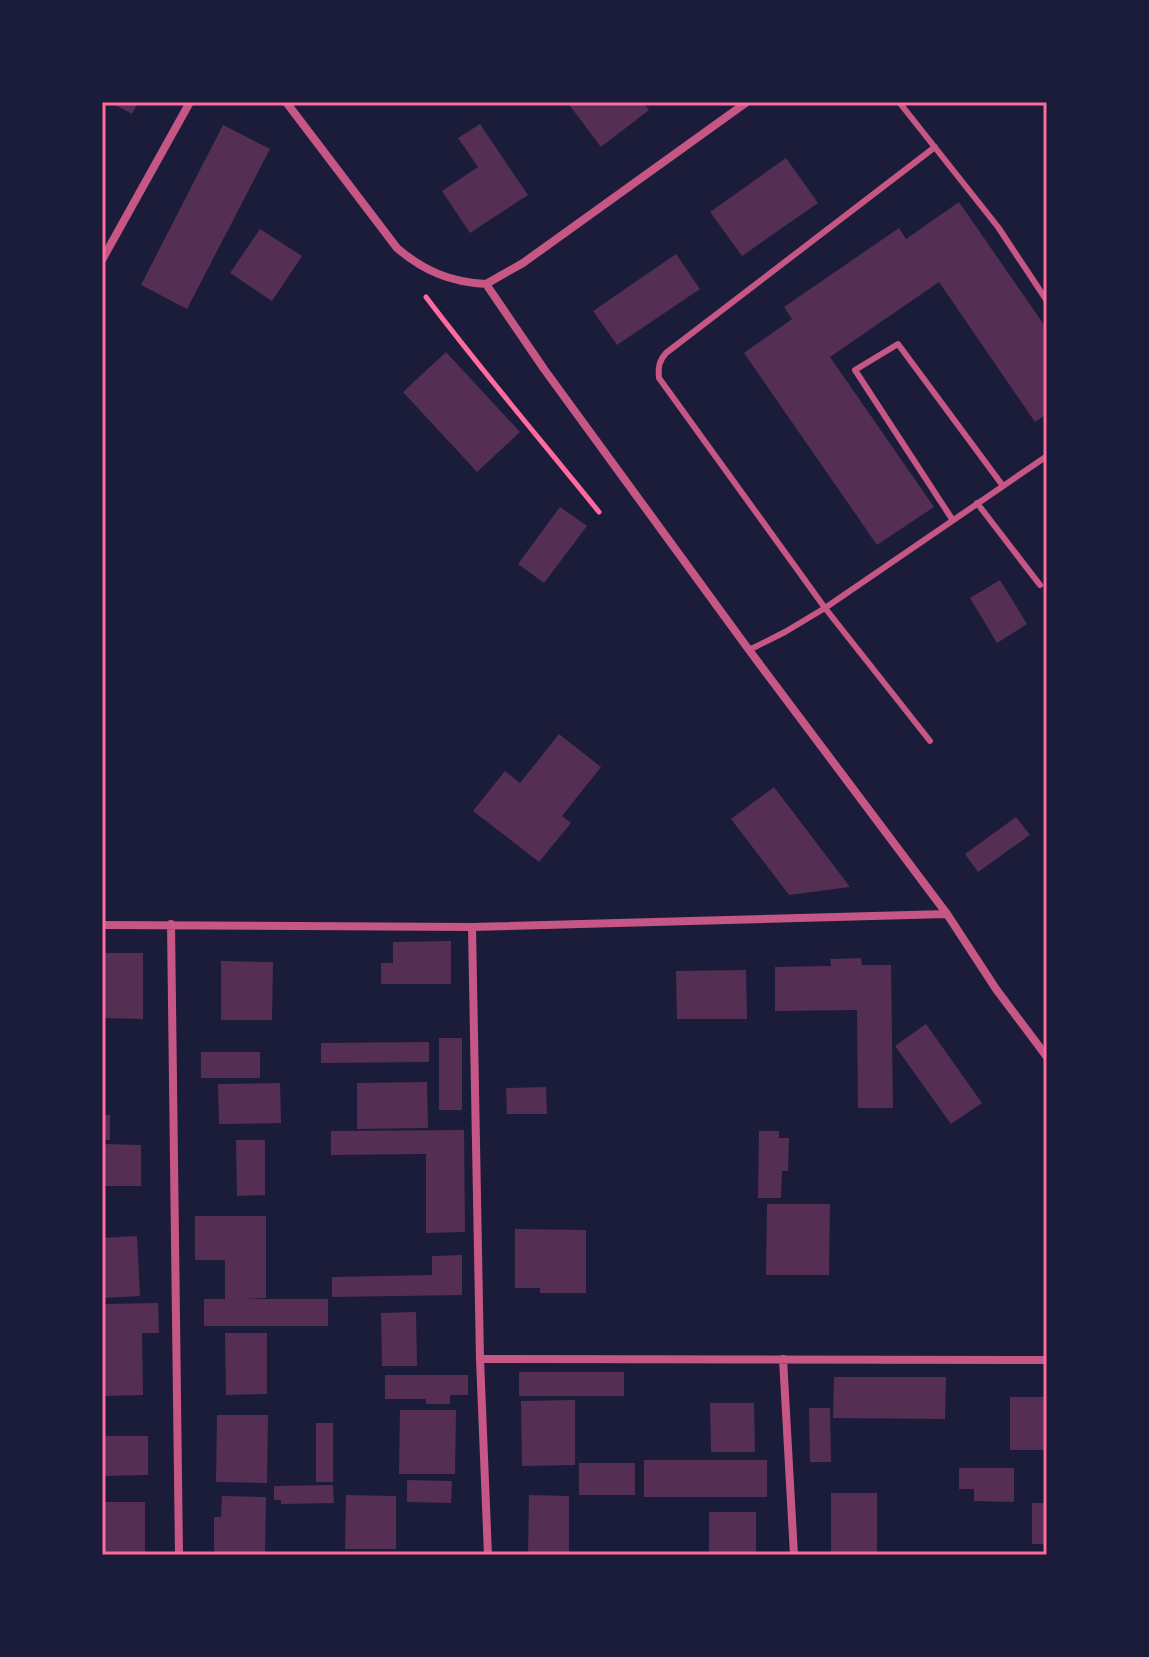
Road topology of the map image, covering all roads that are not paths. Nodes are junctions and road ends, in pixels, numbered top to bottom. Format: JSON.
{"nodes":[{"id":1,"x":190,"y":102,"type":"edge"},
{"id":2,"x":286,"y":102,"type":"edge"},
{"id":3,"x":747,"y":102,"type":"edge"},
{"id":4,"x":899,"y":102,"type":"edge"},
{"id":5,"x":935,"y":147,"type":"junction"},
{"id":6,"x":102,"y":260,"type":"edge"},
{"id":7,"x":486,"y":284,"type":"junction"},
{"id":8,"x":1047,"y":301,"type":"edge"},
{"id":9,"x":1047,"y":456,"type":"edge"},
{"id":10,"x":1003,"y":486,"type":"junction"},
{"id":11,"x":977,"y":503,"type":"junction"},
{"id":12,"x":952,"y":519,"type":"junction"},
{"id":13,"x":1040,"y":585,"type":"dead end"},
{"id":14,"x":825,"y":608,"type":"junction"},
{"id":15,"x":749,"y":650,"type":"junction"},
{"id":16,"x":930,"y":741,"type":"dead end"},
{"id":17,"x":947,"y":914,"type":"junction"},
{"id":18,"x":171,"y":924,"type":"junction"},
{"id":19,"x":102,"y":925,"type":"edge"},
{"id":20,"x":472,"y":927,"type":"junction"},
{"id":21,"x":1047,"y":1057,"type":"edge"},
{"id":22,"x":480,"y":1359,"type":"junction"},
{"id":23,"x":783,"y":1359,"type":"junction"},
{"id":24,"x":1047,"y":1360,"type":"edge"},
{"id":25,"x":179,"y":1555,"type":"edge"},
{"id":26,"x":488,"y":1555,"type":"edge"},
{"id":27,"x":794,"y":1555,"type":"edge"}],
"edges":[{"from":1,"to":6,"type":"street"},
{"from":2,"to":7,"type":"street"},
{"from":3,"to":7,"type":"street"},
{"from":4,"to":5,"type":"lane"},
{"from":5,"to":8,"type":"lane"},
{"from":5,"to":14,"type":"lane"},
{"from":7,"to":15,"type":"street"},
{"from":9,"to":10,"type":"lane"},
{"from":10,"to":11,"type":"lane"},
{"from":10,"to":12,"type":"lane"},
{"from":11,"to":12,"type":"lane"},
{"from":11,"to":13,"type":"lane"},
{"from":12,"to":14,"type":"lane"},
{"from":14,"to":15,"type":"lane"},
{"from":14,"to":16,"type":"lane"},
{"from":15,"to":17,"type":"street"},
{"from":17,"to":20,"type":"street"},
{"from":17,"to":21,"type":"street"},
{"from":18,"to":19,"type":"street"},
{"from":18,"to":20,"type":"street"},
{"from":18,"to":25,"type":"street"},
{"from":20,"to":22,"type":"street"},
{"from":22,"to":23,"type":"street"},
{"from":22,"to":26,"type":"street"},
{"from":23,"to":24,"type":"street"},
{"from":23,"to":27,"type":"street"}]}
